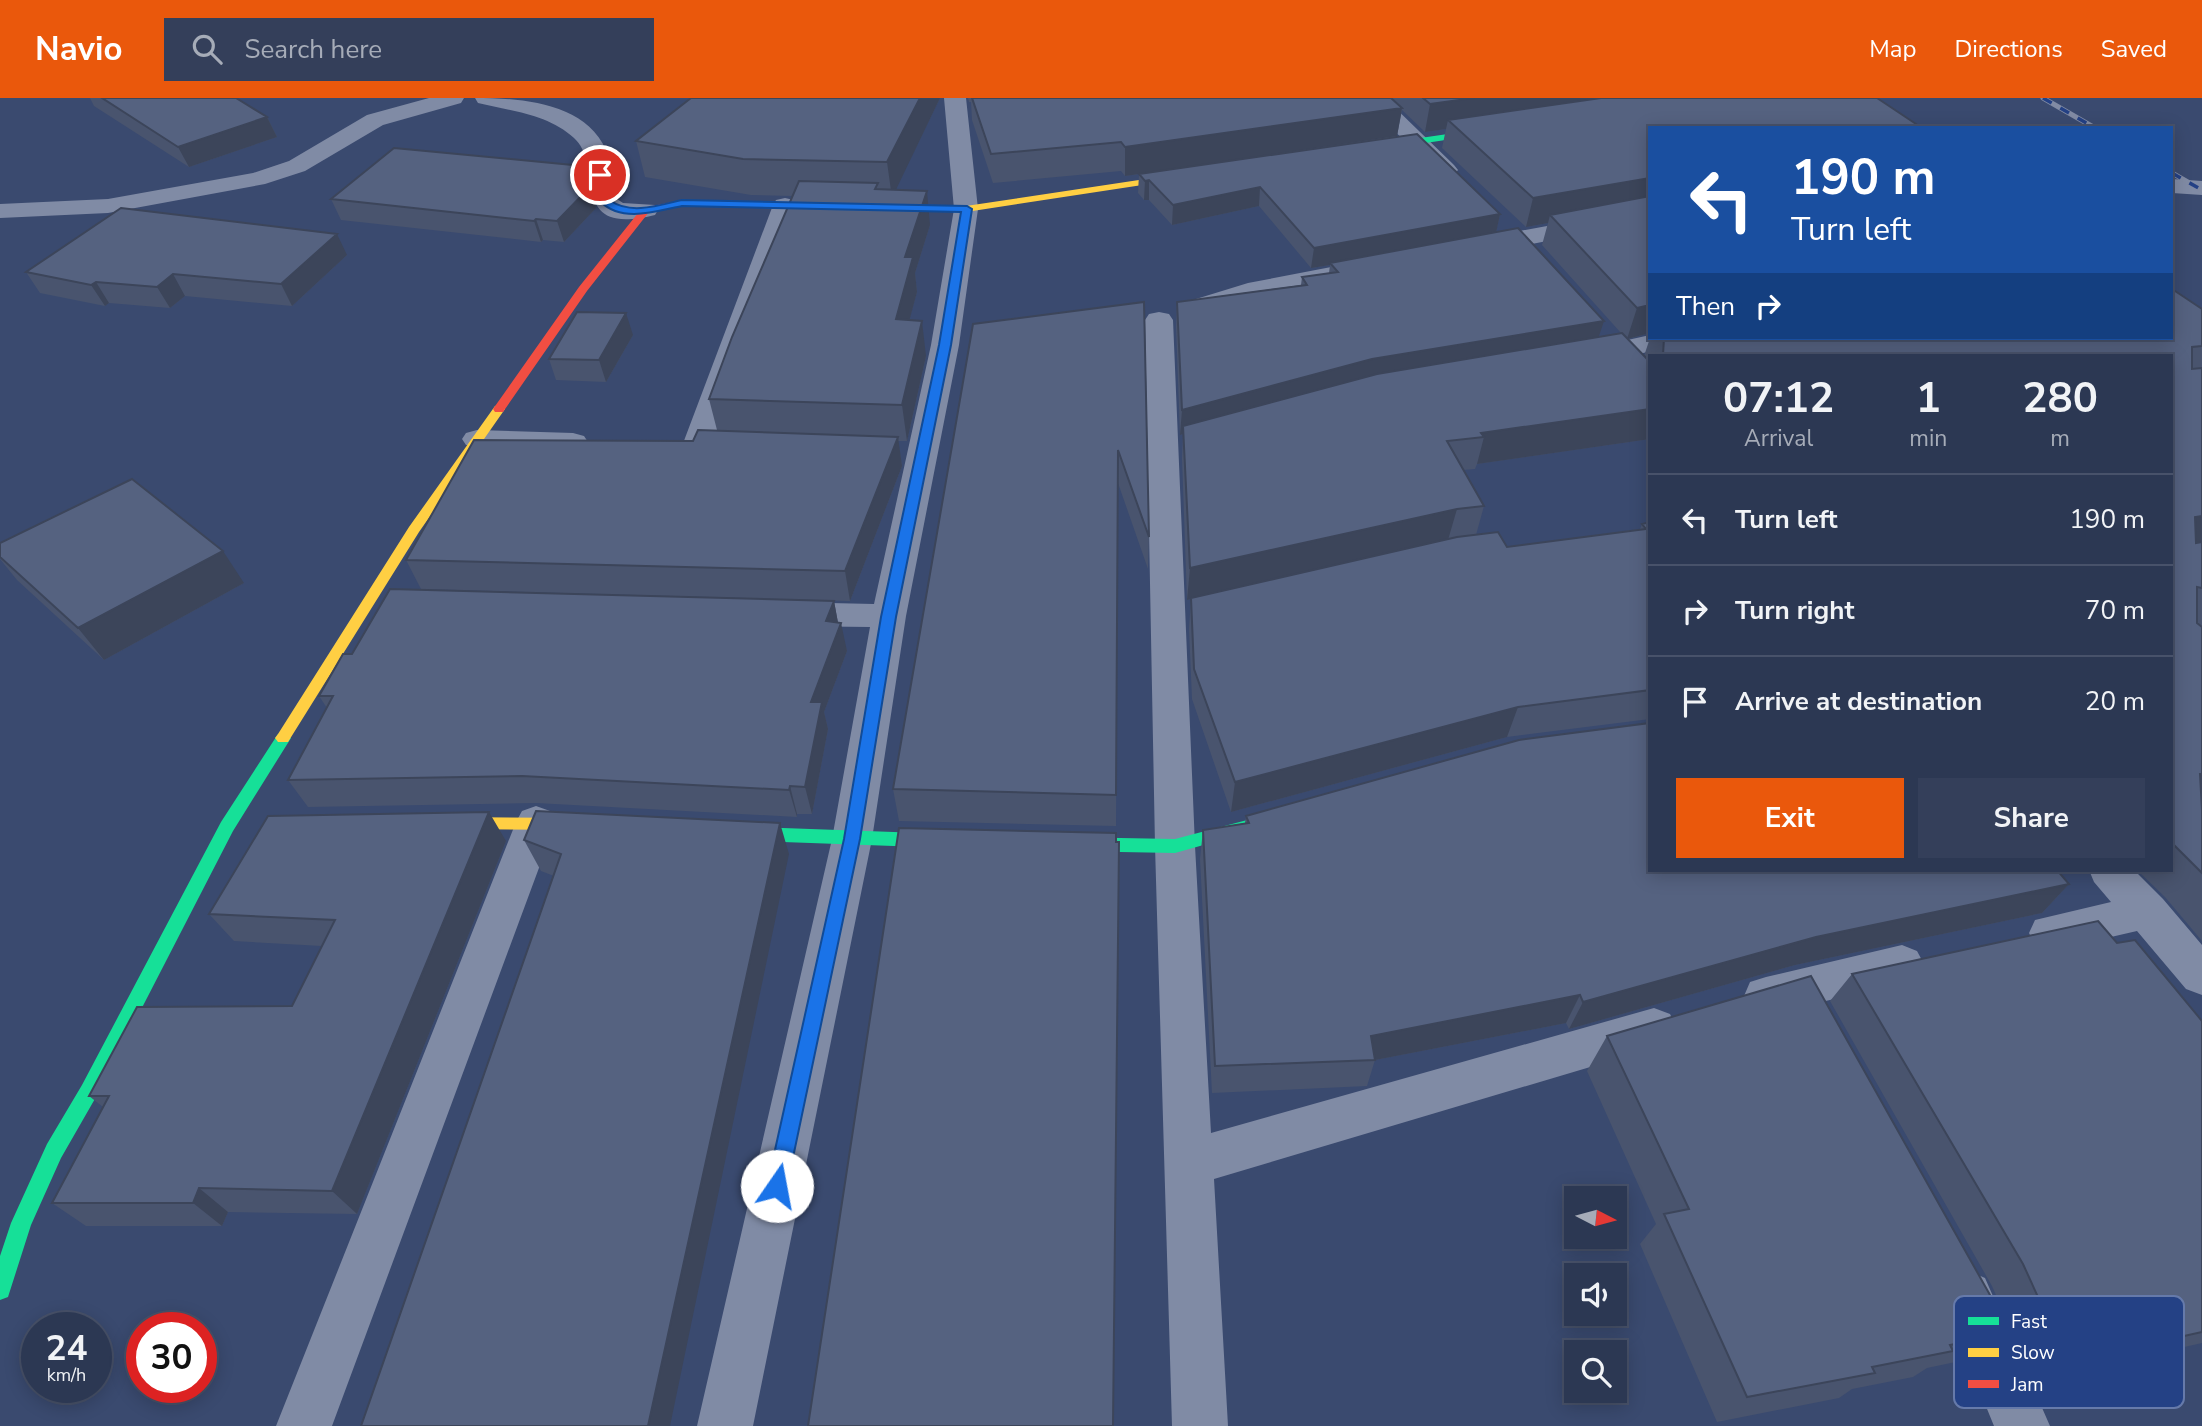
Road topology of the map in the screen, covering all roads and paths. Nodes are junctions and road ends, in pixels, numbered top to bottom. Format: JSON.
{"nodes":[{"id":1,"x":387,"y":98,"type":"edge"},
{"id":2,"x":453,"y":98,"type":"edge"},
{"id":3,"x":486,"y":98,"type":"edge"},
{"id":4,"x":1373,"y":98,"type":"edge"},
{"id":5,"x":965,"y":107,"type":"edge"},
{"id":6,"x":375,"y":120,"type":"junction"},
{"id":7,"x":1510,"y":128,"type":"edge"},
{"id":8,"x":1417,"y":142,"type":"junction"},
{"id":9,"x":1362,"y":150,"type":"edge"},
{"id":10,"x":1212,"y":172,"type":"edge"},
{"id":11,"x":1463,"y":186,"type":"edge"},
{"id":12,"x":2173,"y":186,"type":"edge"},
{"id":13,"x":2202,"y":188,"type":"edge"},
{"id":14,"x":785,"y":205,"type":"junction"},
{"id":15,"x":967,"y":209,"type":"junction"},
{"id":16,"x":0,"y":211,"type":"edge"},
{"id":17,"x":646,"y":211,"type":"junction"},
{"id":18,"x":1648,"y":214,"type":"edge"},
{"id":19,"x":1509,"y":230,"type":"junction"},
{"id":20,"x":1451,"y":252,"type":"edge"},
{"id":21,"x":1537,"y":260,"type":"edge"},
{"id":22,"x":1370,"y":268,"type":"edge"},
{"id":23,"x":1665,"y":340,"type":"edge"},
{"id":24,"x":1553,"y":363,"type":"edge"},
{"id":25,"x":477,"y":439,"type":"junction"},
{"id":26,"x":601,"y":443,"type":"edge"},
{"id":27,"x":697,"y":446,"type":"edge"},
{"id":28,"x":370,"y":602,"type":"junction"},
{"id":29,"x":411,"y":603,"type":"edge"},
{"id":30,"x":752,"y":613,"type":"edge"},
{"id":31,"x":889,"y":617,"type":"junction"},
{"id":32,"x":1269,"y":820,"type":"edge"},
{"id":33,"x":536,"y":822,"type":"junction"},
{"id":34,"x":428,"y":824,"type":"edge"},
{"id":35,"x":604,"y":826,"type":"edge"},
{"id":36,"x":714,"y":832,"type":"edge"},
{"id":37,"x":852,"y":839,"type":"junction"},
{"id":38,"x":960,"y":842,"type":"edge"},
{"id":39,"x":1054,"y":844,"type":"edge"},
{"id":40,"x":1175,"y":846,"type":"junction"},
{"id":41,"x":2111,"y":872,"type":"edge"},
{"id":42,"x":2148,"y":911,"type":"junction"},
{"id":43,"x":2012,"y":941,"type":"edge"},
{"id":44,"x":1945,"y":955,"type":"edge"},
{"id":45,"x":2202,"y":976,"type":"edge"},
{"id":46,"x":1189,"y":1163,"type":"junction"},
{"id":47,"x":1945,"y":1256,"type":"edge"},
{"id":48,"x":0,"y":1289,"type":"edge"},
{"id":49,"x":1967,"y":1296,"type":"edge"},
{"id":50,"x":2015,"y":1408,"type":"edge"},
{"id":51,"x":304,"y":1426,"type":"edge"},
{"id":52,"x":725,"y":1426,"type":"edge"},
{"id":53,"x":1200,"y":1426,"type":"edge"},
{"id":54,"x":2022,"y":1426,"type":"edge"}],
"edges":[{"from":1,"to":6,"type":"street"},
{"from":2,"to":6,"type":"street"},
{"from":3,"to":17,"type":"street"},
{"from":4,"to":8,"type":"street"},
{"from":5,"to":15,"type":"street"},
{"from":6,"to":16,"type":"street"},
{"from":7,"to":8,"type":"street"},
{"from":8,"to":9,"type":"street"},
{"from":8,"to":11,"type":"street"},
{"from":10,"to":15,"type":"street"},
{"from":12,"to":13,"type":"street"},
{"from":14,"to":15,"type":"street"},
{"from":14,"to":17,"type":"street"},
{"from":14,"to":27,"type":"street"},
{"from":15,"to":31,"type":"street"},
{"from":17,"to":25,"type":"street"},
{"from":18,"to":19,"type":"street"},
{"from":19,"to":20,"type":"street"},
{"from":19,"to":21,"type":"street"},
{"from":22,"to":40,"type":"street"},
{"from":23,"to":24,"type":"street"},
{"from":25,"to":26,"type":"street"},
{"from":25,"to":28,"type":"street"},
{"from":28,"to":29,"type":"street"},
{"from":28,"to":48,"type":"street"},
{"from":30,"to":31,"type":"street"},
{"from":31,"to":37,"type":"street"},
{"from":32,"to":40,"type":"street"},
{"from":33,"to":34,"type":"street"},
{"from":33,"to":35,"type":"street"},
{"from":33,"to":51,"type":"street"},
{"from":36,"to":37,"type":"street"},
{"from":37,"to":38,"type":"street"},
{"from":37,"to":52,"type":"street"},
{"from":39,"to":40,"type":"street"},
{"from":40,"to":46,"type":"street"},
{"from":41,"to":42,"type":"street"},
{"from":42,"to":43,"type":"street"},
{"from":42,"to":45,"type":"street"},
{"from":44,"to":46,"type":"street"},
{"from":46,"to":53,"type":"street"},
{"from":47,"to":49,"type":"street"},
{"from":50,"to":54,"type":"street"}]}
